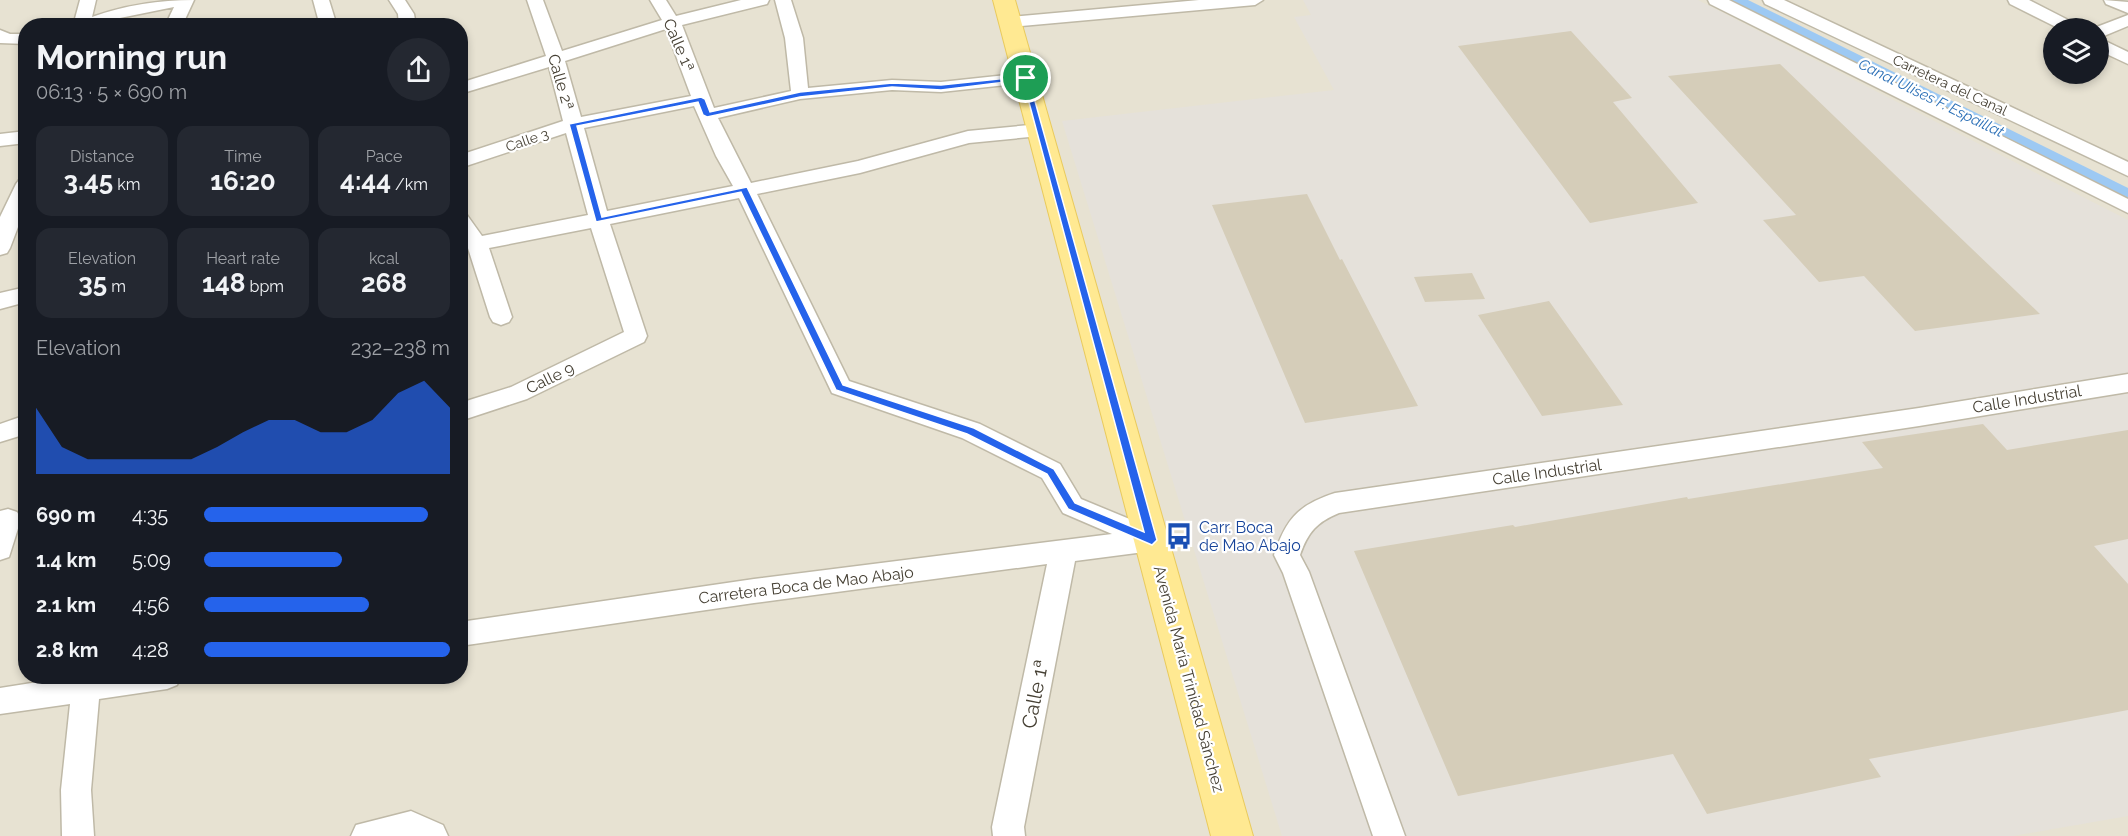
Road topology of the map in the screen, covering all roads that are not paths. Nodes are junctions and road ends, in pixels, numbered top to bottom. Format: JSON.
{"nodes":[{"id":1,"x":88,"y":0,"type":"edge"},
{"id":2,"x":186,"y":0,"type":"edge"},
{"id":3,"x":321,"y":0,"type":"edge"},
{"id":4,"x":397,"y":0,"type":"edge"},
{"id":5,"x":535,"y":0,"type":"edge"},
{"id":6,"x":658,"y":0,"type":"edge"},
{"id":7,"x":761,"y":0,"type":"edge"},
{"id":8,"x":783,"y":0,"type":"edge"},
{"id":9,"x":1255,"y":0,"type":"edge"},
{"id":10,"x":1716,"y":0,"type":"edge"},
{"id":11,"x":1771,"y":0,"type":"edge"},
{"id":12,"x":2016,"y":0,"type":"edge"},
{"id":13,"x":2112,"y":0,"type":"edge"},
{"id":14,"x":2128,"y":8,"type":"edge"},
{"id":15,"x":1007,"y":11,"type":"edge"},
{"id":16,"x":84,"y":18,"type":"edge"},
{"id":17,"x":105,"y":18,"type":"edge"},
{"id":18,"x":176,"y":18,"type":"edge"},
{"id":19,"x":327,"y":18,"type":"edge"},
{"id":20,"x":407,"y":18,"type":"edge"},
{"id":21,"x":2051,"y":18,"type":"edge"},
{"id":22,"x":2128,"y":20,"type":"edge"},
{"id":23,"x":672,"y":22,"type":"junction"},
{"id":24,"x":2109,"y":28,"type":"edge"},
{"id":25,"x":18,"y":39,"type":"edge"},
{"id":26,"x":2,"y":40,"type":"edge"},
{"id":27,"x":2109,"y":50,"type":"edge"},
{"id":28,"x":2128,"y":59,"type":"edge"},
{"id":29,"x":556,"y":60,"type":"junction"},
{"id":30,"x":1026,"y":78,"type":"junction"},
{"id":31,"x":468,"y":87,"type":"edge"},
{"id":32,"x":800,"y":94,"type":"junction"},
{"id":33,"x":1943,"y":98,"type":"junction"},
{"id":34,"x":704,"y":107,"type":"junction"},
{"id":35,"x":573,"y":124,"type":"junction"},
{"id":36,"x":1040,"y":130,"type":"junction"},
{"id":37,"x":18,"y":138,"type":"edge"},
{"id":38,"x":0,"y":140,"type":"edge"},
{"id":39,"x":468,"y":159,"type":"edge"},
{"id":40,"x":2128,"y":170,"type":"edge"},
{"id":41,"x":744,"y":189,"type":"junction"},
{"id":42,"x":18,"y":204,"type":"edge"},
{"id":43,"x":2128,"y":207,"type":"edge"},
{"id":44,"x":12,"y":219,"type":"edge"},
{"id":45,"x":599,"y":220,"type":"junction"},
{"id":46,"x":468,"y":231,"type":"edge"},
{"id":47,"x":477,"y":244,"type":"junction"},
{"id":48,"x":0,"y":248,"type":"edge"},
{"id":49,"x":18,"y":296,"type":"edge"},
{"id":50,"x":0,"y":301,"type":"edge"},
{"id":51,"x":501,"y":317,"type":"dead end"},
{"id":52,"x":636,"y":336,"type":"joint"},
{"id":53,"x":2128,"y":383,"type":"edge"},
{"id":54,"x":468,"y":409,"type":"edge"},
{"id":55,"x":18,"y":427,"type":"edge"},
{"id":56,"x":0,"y":433,"type":"edge"},
{"id":57,"x":11,"y":518,"type":"edge"},
{"id":58,"x":1152,"y":540,"type":"junction"},
{"id":59,"x":0,"y":549,"type":"edge"},
{"id":60,"x":1063,"y":553,"type":"junction"},
{"id":61,"x":468,"y":633,"type":"edge"},
{"id":62,"x":113,"y":684,"type":"edge"},
{"id":63,"x":86,"y":688,"type":"junction"},
{"id":64,"x":0,"y":701,"type":"edge"},
{"id":65,"x":78,"y":836,"type":"edge"},
{"id":66,"x":367,"y":836,"type":"edge"},
{"id":67,"x":432,"y":836,"type":"edge"},
{"id":68,"x":1009,"y":836,"type":"edge"},
{"id":69,"x":1232,"y":836,"type":"edge"},
{"id":70,"x":1389,"y":836,"type":"edge"}],
"edges":[{"from":1,"to":16,"type":"street"},
{"from":2,"to":17,"type":"street"},
{"from":2,"to":18,"type":"street"},
{"from":3,"to":19,"type":"street"},
{"from":4,"to":20,"type":"street"},
{"from":5,"to":29,"type":"street","name":"Calle 2ª"},
{"from":6,"to":23,"type":"street","name":"Calle 1ª"},
{"from":7,"to":23,"type":"street"},
{"from":8,"to":32,"type":"street"},
{"from":9,"to":15,"type":"street"},
{"from":10,"to":33,"type":"street","name":"Carretera del Canal"},
{"from":11,"to":33,"type":"street","name":"Carretera del Canal"},
{"from":12,"to":21,"type":"street"},
{"from":13,"to":14,"type":"street"},
{"from":15,"to":30,"type":"main road","name":"Avenida María Trinidad Sánchez"},
{"from":22,"to":24,"type":"street"},
{"from":23,"to":29,"type":"street"},
{"from":23,"to":34,"type":"street","name":"Calle 1ª"},
{"from":25,"to":26,"type":"street"},
{"from":27,"to":28,"type":"street"},
{"from":29,"to":31,"type":"street"},
{"from":29,"to":35,"type":"street","name":"Calle 2ª"},
{"from":30,"to":32,"type":"street","name":"Calle 3"},
{"from":30,"to":36,"type":"main road","name":"Avenida María Trinidad Sánchez"},
{"from":32,"to":34,"type":"street","name":"Calle 3"},
{"from":33,"to":40,"type":"street","name":"Carretera del Canal"},
{"from":33,"to":43,"type":"street","name":"Carretera del Canal"},
{"from":34,"to":35,"type":"street","name":"Calle 3"},
{"from":34,"to":41,"type":"street","name":"Calle 1ª"},
{"from":35,"to":39,"type":"street","name":"Calle 3"},
{"from":35,"to":45,"type":"street","name":"Calle 2ª"},
{"from":36,"to":41,"type":"street"},
{"from":36,"to":58,"type":"main road","name":"Avenida María Trinidad Sánchez"},
{"from":37,"to":38,"type":"street"},
{"from":41,"to":45,"type":"street"},
{"from":41,"to":58,"type":"street","name":"Calle 1ª"},
{"from":42,"to":44,"type":"street"},
{"from":44,"to":48,"type":"street"},
{"from":45,"to":47,"type":"street"},
{"from":45,"to":52,"type":"street","name":"Calle 2ª"},
{"from":46,"to":47,"type":"street"},
{"from":47,"to":51,"type":"street"},
{"from":49,"to":50,"type":"street"},
{"from":52,"to":54,"type":"street","name":"Calle 9"},
{"from":53,"to":70,"type":"street","name":"Calle Industrial"},
{"from":55,"to":56,"type":"street"},
{"from":57,"to":59,"type":"street"},
{"from":58,"to":60,"type":"street","name":"Carretera Boca de Mao Abajo"},
{"from":58,"to":69,"type":"main road","name":"Avenida María Trinidad Sánchez"},
{"from":60,"to":61,"type":"street","name":"Carretera Boca de Mao Abajo"},
{"from":60,"to":68,"type":"street","name":"Calle 1ª"},
{"from":62,"to":63,"type":"street"},
{"from":63,"to":64,"type":"street"},
{"from":63,"to":65,"type":"street"},
{"from":66,"to":67,"type":"street"}]}
